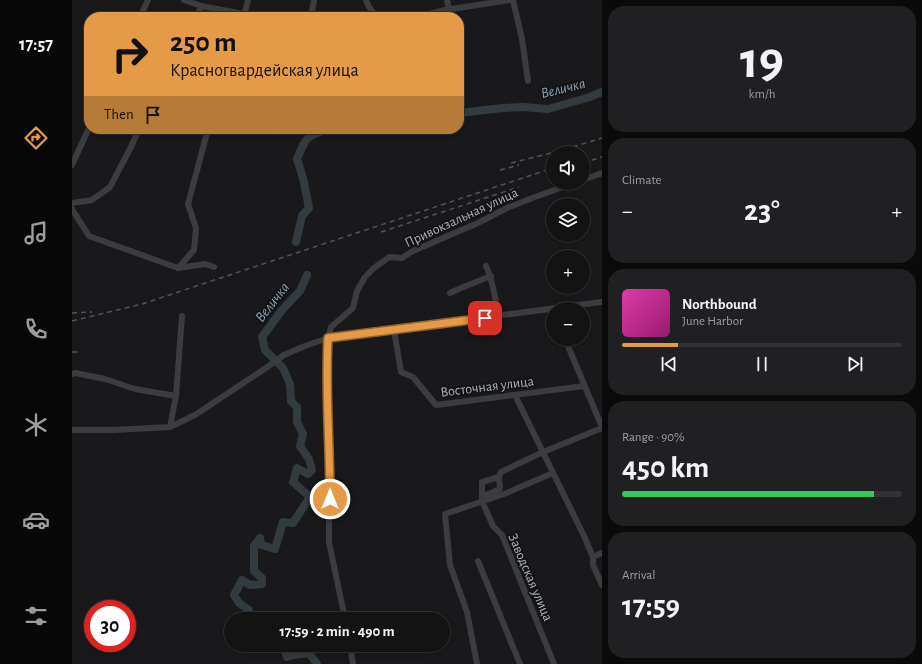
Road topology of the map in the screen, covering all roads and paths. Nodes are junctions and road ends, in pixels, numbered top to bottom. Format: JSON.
{"nodes":[{"id":1,"x":148,"y":0,"type":"edge"},
{"id":2,"x":184,"y":0,"type":"edge"},
{"id":3,"x":248,"y":0,"type":"edge"},
{"id":4,"x":314,"y":0,"type":"edge"},
{"id":5,"x":366,"y":0,"type":"edge"},
{"id":6,"x":447,"y":0,"type":"edge"},
{"id":7,"x":510,"y":0,"type":"edge"},
{"id":8,"x":513,"y":0,"type":"edge"},
{"id":9,"x":201,"y":6,"type":"junction"},
{"id":10,"x":447,"y":10,"type":"junction"},
{"id":11,"x":142,"y":12,"type":"edge"},
{"id":12,"x":199,"y":12,"type":"edge"},
{"id":13,"x":230,"y":12,"type":"edge"},
{"id":14,"x":245,"y":12,"type":"edge"},
{"id":15,"x":312,"y":12,"type":"edge"},
{"id":16,"x":373,"y":12,"type":"edge"},
{"id":17,"x":438,"y":12,"type":"edge"},
{"id":18,"x":528,"y":81,"type":"dead end"},
{"id":19,"x":86,"y":134,"type":"edge"},
{"id":20,"x":137,"y":134,"type":"edge"},
{"id":21,"x":207,"y":134,"type":"edge"},
{"id":22,"x":72,"y":165,"type":"edge"},
{"id":23,"x":602,"y":173,"type":"edge"},
{"id":24,"x":590,"y":177,"type":"edge"},
{"id":25,"x":554,"y":190,"type":"edge"},
{"id":26,"x":72,"y":203,"type":"edge"},
{"id":27,"x":72,"y":209,"type":"edge"},
{"id":28,"x":486,"y":266,"type":"dead end"},
{"id":29,"x":214,"y":267,"type":"dead end"},
{"id":30,"x":178,"y":268,"type":"junction"},
{"id":31,"x":491,"y":276,"type":"junction"},
{"id":32,"x":450,"y":293,"type":"dead end"},
{"id":33,"x":602,"y":302,"type":"edge"},
{"id":34,"x":590,"y":304,"type":"edge"},
{"id":35,"x":546,"y":310,"type":"edge"},
{"id":36,"x":182,"y":316,"type":"dead end"},
{"id":37,"x":500,"y":316,"type":"junction"},
{"id":38,"x":394,"y":330,"type":"junction"},
{"id":39,"x":328,"y":338,"type":"junction"},
{"id":40,"x":568,"y":346,"type":"edge"},
{"id":41,"x":72,"y":374,"type":"edge"},
{"id":42,"x":584,"y":386,"type":"junction"},
{"id":43,"x":515,"y":395,"type":"junction"},
{"id":44,"x":176,"y":396,"type":"junction"},
{"id":45,"x":170,"y":427,"type":"junction"},
{"id":46,"x":602,"y":428,"type":"edge"},
{"id":47,"x":72,"y":430,"type":"edge"},
{"id":48,"x":543,"y":452,"type":"junction"},
{"id":49,"x":553,"y":473,"type":"junction"},
{"id":50,"x":499,"y":477,"type":"junction"},
{"id":51,"x":482,"y":501,"type":"junction"},
{"id":52,"x":602,"y":553,"type":"edge"},
{"id":53,"x":593,"y":557,"type":"junction"},
{"id":54,"x":478,"y":561,"type":"dead end"},
{"id":55,"x":602,"y":585,"type":"edge"},
{"id":56,"x":344,"y":612,"type":"edge"},
{"id":57,"x":351,"y":652,"type":"edge"},
{"id":58,"x":353,"y":664,"type":"edge"},
{"id":59,"x":477,"y":664,"type":"edge"},
{"id":60,"x":520,"y":664,"type":"edge"},
{"id":61,"x":554,"y":664,"type":"edge"}],
"edges":[{"from":1,"to":11,"type":"street"},
{"from":2,"to":9,"type":"street"},
{"from":3,"to":14,"type":"street"},
{"from":4,"to":15,"type":"street"},
{"from":5,"to":16,"type":"street"},
{"from":6,"to":10,"type":"street"},
{"from":7,"to":10,"type":"street"},
{"from":8,"to":18,"type":"street"},
{"from":9,"to":12,"type":"street"},
{"from":9,"to":13,"type":"street"},
{"from":10,"to":17,"type":"street"},
{"from":19,"to":22,"type":"street"},
{"from":20,"to":26,"type":"street"},
{"from":21,"to":30,"type":"street"},
{"from":23,"to":24,"type":"street"},
{"from":25,"to":39,"type":"street","name":"Привокзальная улица"},
{"from":27,"to":30,"type":"street"},
{"from":28,"to":31,"type":"street"},
{"from":29,"to":30,"type":"street"},
{"from":31,"to":32,"type":"street"},
{"from":31,"to":37,"type":"street"},
{"from":33,"to":34,"type":"street"},
{"from":35,"to":37,"type":"street"},
{"from":36,"to":44,"type":"street"},
{"from":37,"to":38,"type":"street"},
{"from":38,"to":39,"type":"street"},
{"from":38,"to":43,"type":"street","name":"Восточная улица"},
{"from":39,"to":45,"type":"street"},
{"from":39,"to":56,"type":"street"},
{"from":40,"to":42,"type":"street"},
{"from":41,"to":44,"type":"street"},
{"from":42,"to":43,"type":"street","name":"Восточная улица"},
{"from":42,"to":46,"type":"street"},
{"from":43,"to":48,"type":"street"},
{"from":44,"to":45,"type":"street"},
{"from":45,"to":47,"type":"street"},
{"from":46,"to":48,"type":"street"},
{"from":48,"to":49,"type":"street"},
{"from":48,"to":50,"type":"street"},
{"from":49,"to":51,"type":"street"},
{"from":49,"to":53,"type":"street"},
{"from":50,"to":51,"type":"street"},
{"from":50,"to":51,"type":"street"},
{"from":51,"to":59,"type":"street"},
{"from":51,"to":61,"type":"street","name":"Заводская улица"},
{"from":52,"to":53,"type":"street"},
{"from":53,"to":55,"type":"street"},
{"from":54,"to":60,"type":"street"},
{"from":57,"to":58,"type":"street"}]}
